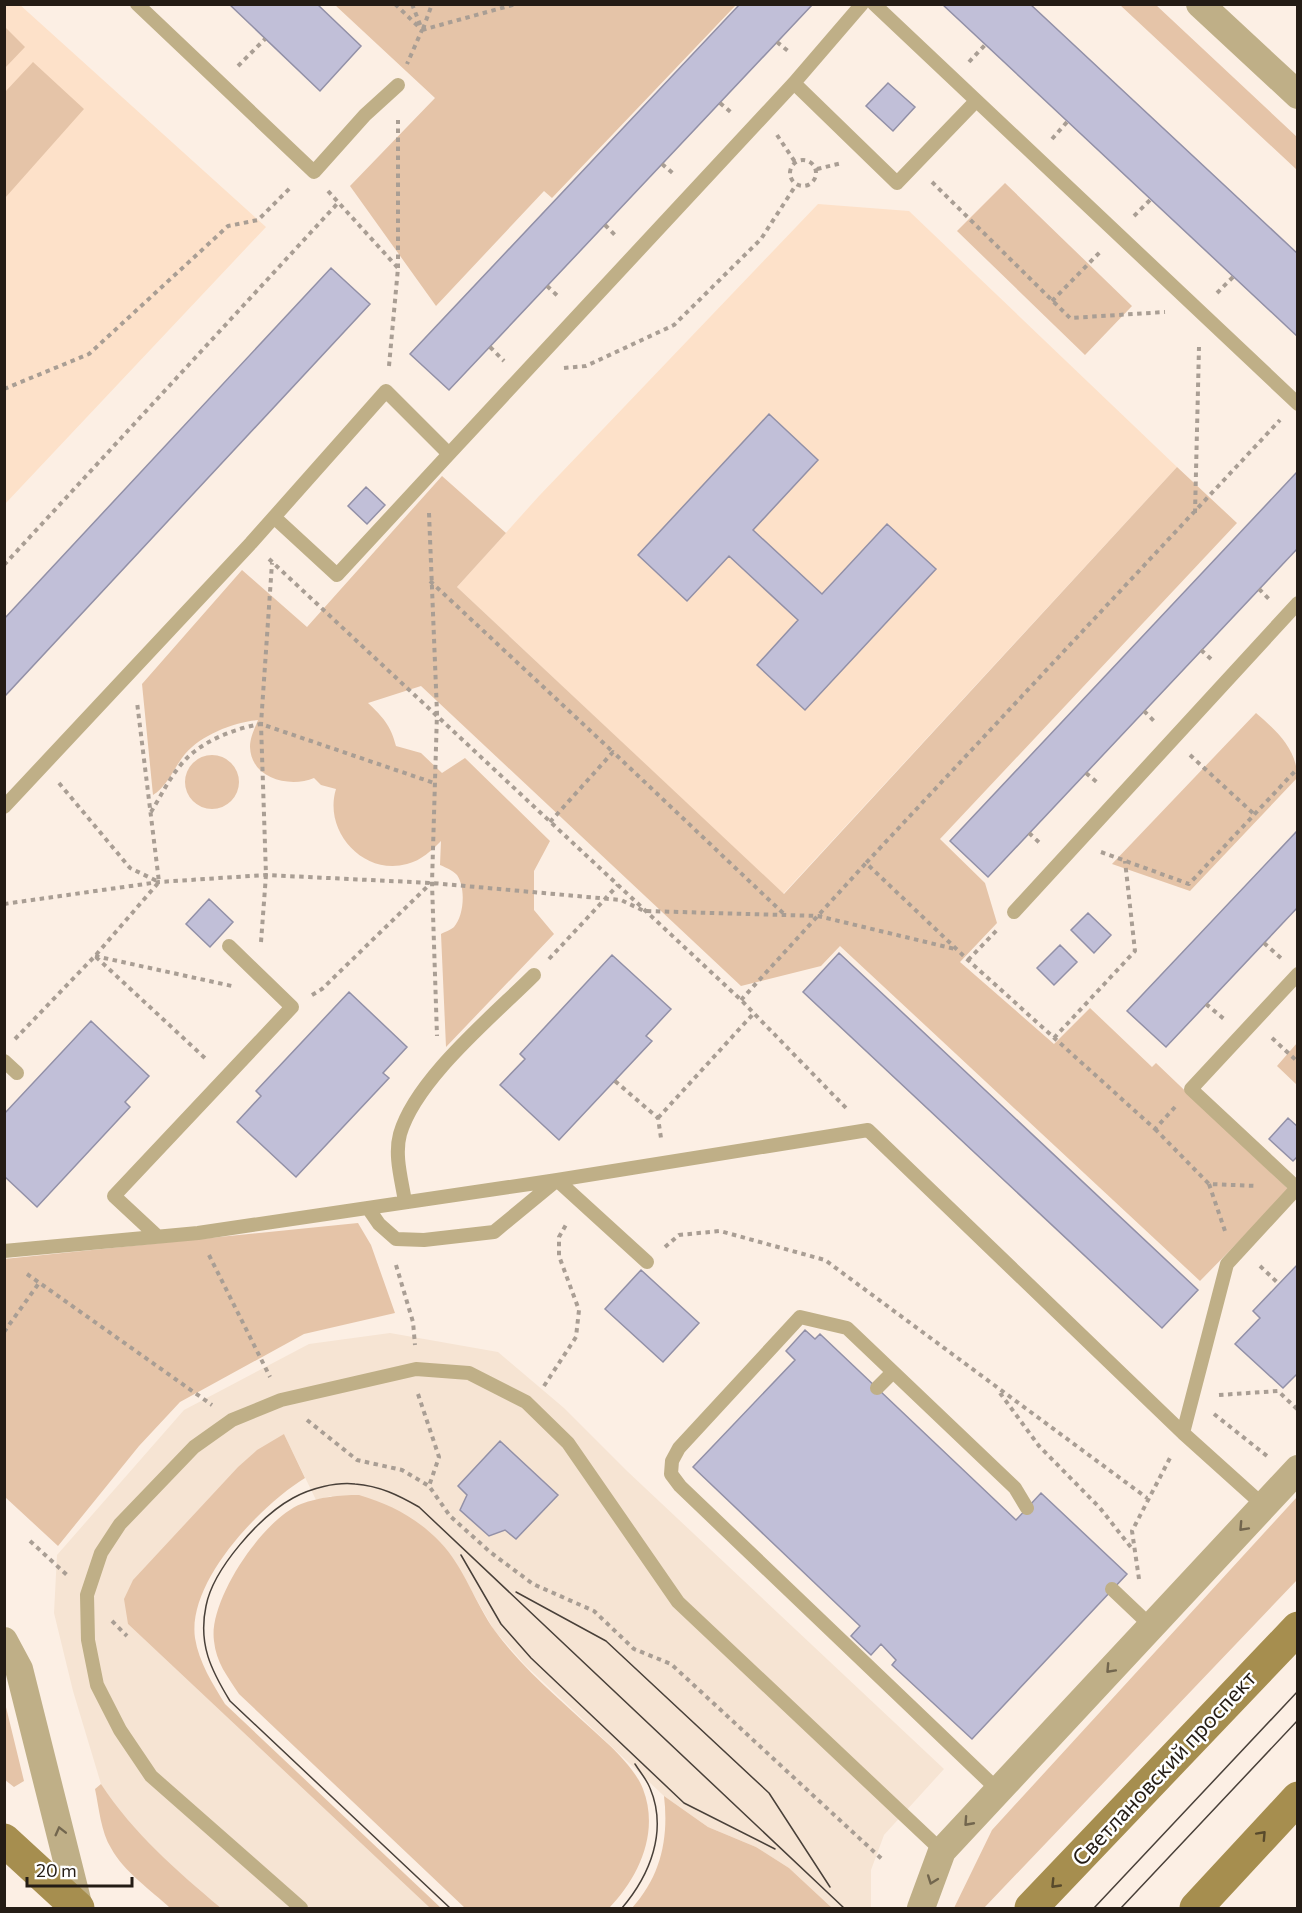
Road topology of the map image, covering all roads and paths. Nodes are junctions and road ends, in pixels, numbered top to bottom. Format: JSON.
{"nodes":[{"id":1,"x":137,"y":4,"type":"edge"},
{"id":2,"x":395,"y":4,"type":"edge"},
{"id":3,"x":412,"y":4,"type":"edge"},
{"id":4,"x":432,"y":4,"type":"edge"},
{"id":5,"x":516,"y":4,"type":"edge"},
{"id":6,"x":862,"y":4,"type":"edge"},
{"id":7,"x":874,"y":4,"type":"edge"},
{"id":8,"x":1200,"y":4,"type":"edge"},
{"id":9,"x":422,"y":30,"type":"junction"},
{"id":10,"x":265,"y":39,"type":"dead end"},
{"id":11,"x":220,"y":83,"type":"junction"},
{"id":12,"x":794,"y":83,"type":"junction"},
{"id":13,"x":398,"y":85,"type":"junction"},
{"id":14,"x":1298,"y":95,"type":"edge"},
{"id":15,"x":976,"y":101,"type":"junction"},
{"id":16,"x":915,"y":165,"type":"junction"},
{"id":17,"x":314,"y":172,"type":"junction"},
{"id":18,"x":796,"y":185,"type":"junction"},
{"id":19,"x":337,"y":204,"type":"junction"},
{"id":20,"x":398,"y":268,"type":"junction"},
{"id":21,"x":1233,"y":277,"type":"dead end"},
{"id":22,"x":1200,"y":310,"type":"junction"},
{"id":23,"x":524,"y":372,"type":"junction"},
{"id":24,"x":4,"y":389,"type":"edge"},
{"id":25,"x":386,"y":391,"type":"junction"},
{"id":26,"x":1297,"y":403,"type":"edge"},
{"id":27,"x":449,"y":454,"type":"junction"},
{"id":28,"x":428,"y":476,"type":"junction"},
{"id":29,"x":1195,"y":514,"type":"junction"},
{"id":30,"x":274,"y":517,"type":"junction"},
{"id":31,"x":251,"y":543,"type":"junction"},
{"id":32,"x":272,"y":562,"type":"junction"},
{"id":33,"x":4,"y":566,"type":"edge"},
{"id":34,"x":430,"y":581,"type":"junction"},
{"id":35,"x":1298,"y":603,"type":"edge"},
{"id":36,"x":133,"y":669,"type":"junction"},
{"id":37,"x":1144,"y":711,"type":"dead end"},
{"id":38,"x":437,"y":713,"type":"junction"},
{"id":39,"x":261,"y":724,"type":"junction"},
{"id":40,"x":1173,"y":739,"type":"junction"},
{"id":41,"x":613,"y":752,"type":"junction"},
{"id":42,"x":44,"y":767,"type":"junction"},
{"id":43,"x":1298,"y":768,"type":"edge"},
{"id":44,"x":434,"y":783,"type":"junction"},
{"id":45,"x":4,"y":807,"type":"edge"},
{"id":46,"x":150,"y":812,"type":"junction"},
{"id":47,"x":1255,"y":815,"type":"junction"},
{"id":48,"x":550,"y":822,"type":"junction"},
{"id":49,"x":1078,"y":844,"type":"junction"},
{"id":50,"x":1125,"y":861,"type":"junction"},
{"id":51,"x":866,"y":863,"type":"junction"},
{"id":52,"x":266,"y":875,"type":"junction"},
{"id":53,"x":159,"y":882,"type":"junction"},
{"id":54,"x":432,"y":883,"type":"junction"},
{"id":55,"x":618,"y":885,"type":"junction"},
{"id":56,"x":603,"y":900,"type":"junction"},
{"id":57,"x":4,"y":904,"type":"edge"},
{"id":58,"x":644,"y":911,"type":"junction"},
{"id":59,"x":1014,"y":912,"type":"joint"},
{"id":60,"x":785,"y":914,"type":"junction"},
{"id":61,"x":818,"y":916,"type":"junction"},
{"id":62,"x":229,"y":946,"type":"dead end"},
{"id":63,"x":956,"y":949,"type":"junction"},
{"id":64,"x":95,"y":956,"type":"junction"},
{"id":65,"x":968,"y":960,"type":"junction"},
{"id":66,"x":1298,"y":974,"type":"edge"},
{"id":67,"x":534,"y":975,"type":"joint"},
{"id":68,"x":260,"y":979,"type":"junction"},
{"id":69,"x":741,"y":1000,"type":"junction"},
{"id":70,"x":292,"y":1007,"type":"junction"},
{"id":71,"x":754,"y":1013,"type":"junction"},
{"id":72,"x":1253,"y":1022,"type":"junction"},
{"id":73,"x":1053,"y":1038,"type":"junction"},
{"id":74,"x":13,"y":1041,"type":"dead end"},
{"id":75,"x":4,"y":1061,"type":"edge"},
{"id":76,"x":1298,"y":1062,"type":"edge"},
{"id":77,"x":438,"y":1072,"type":"junction"},
{"id":78,"x":17,"y":1073,"type":"dead end"},
{"id":79,"x":225,"y":1077,"type":"junction"},
{"id":80,"x":615,"y":1080,"type":"dead end"},
{"id":81,"x":1191,"y":1089,"type":"junction"},
{"id":82,"x":658,"y":1118,"type":"junction"},
{"id":83,"x":1155,"y":1129,"type":"junction"},
{"id":84,"x":868,"y":1130,"type":"junction"},
{"id":85,"x":664,"y":1163,"type":"junction"},
{"id":86,"x":557,"y":1180,"type":"junction"},
{"id":87,"x":1297,"y":1188,"type":"edge"},
{"id":88,"x":405,"y":1202,"type":"junction"},
{"id":89,"x":580,"y":1202,"type":"junction"},
{"id":90,"x":368,"y":1208,"type":"junction"},
{"id":91,"x":198,"y":1233,"type":"junction"},
{"id":92,"x":157,"y":1236,"type":"junction"},
{"id":93,"x":4,"y":1251,"type":"edge"},
{"id":94,"x":647,"y":1262,"type":"joint"},
{"id":95,"x":22,"y":1271,"type":"dead end"},
{"id":96,"x":39,"y":1283,"type":"junction"},
{"id":97,"x":4,"y":1332,"type":"edge"},
{"id":98,"x":892,"y":1372,"type":"junction"},
{"id":99,"x":877,"y":1388,"type":"dead end"},
{"id":100,"x":997,"y":1389,"type":"junction"},
{"id":101,"x":1192,"y":1397,"type":"junction"},
{"id":102,"x":281,"y":1400,"type":"junction"},
{"id":103,"x":531,"y":1407,"type":"junction"},
{"id":104,"x":1298,"y":1410,"type":"edge"},
{"id":105,"x":232,"y":1420,"type":"junction"},
{"id":106,"x":1183,"y":1433,"type":"junction"},
{"id":107,"x":1269,"y":1458,"type":"dead end"},
{"id":108,"x":1298,"y":1469,"type":"edge"},
{"id":109,"x":1147,"y":1498,"type":"junction"},
{"id":110,"x":1263,"y":1505,"type":"junction"},
{"id":111,"x":1027,"y":1508,"type":"dead end"},
{"id":112,"x":1133,"y":1550,"type":"junction"},
{"id":113,"x":1140,"y":1586,"type":"dead end"},
{"id":114,"x":1112,"y":1589,"type":"dead end"},
{"id":115,"x":1151,"y":1626,"type":"junction"},
{"id":116,"x":1298,"y":1628,"type":"edge"},
{"id":117,"x":4,"y":1641,"type":"edge"},
{"id":118,"x":998,"y":1790,"type":"junction"},
{"id":119,"x":1298,"y":1798,"type":"edge"},
{"id":120,"x":4,"y":1840,"type":"edge"},
{"id":121,"x":942,"y":1851,"type":"junction"},
{"id":122,"x":884,"y":1861,"type":"dead end"},
{"id":123,"x":79,"y":1908,"type":"edge"},
{"id":124,"x":301,"y":1908,"type":"edge"},
{"id":125,"x":921,"y":1908,"type":"edge"},
{"id":126,"x":1031,"y":1908,"type":"edge"},
{"id":127,"x":1196,"y":1908,"type":"edge"}],
"edges":[{"from":1,"to":11,"type":"lane"},
{"from":2,"to":9,"type":"path"},
{"from":3,"to":9,"type":"path"},
{"from":4,"to":9,"type":"path"},
{"from":5,"to":9,"type":"path"},
{"from":6,"to":12,"type":"lane"},
{"from":7,"to":15,"type":"lane"},
{"from":8,"to":14,"type":"street"},
{"from":9,"to":13,"type":"path"},
{"from":10,"to":11,"type":"path"},
{"from":11,"to":17,"type":"lane"},
{"from":12,"to":16,"type":"lane"},
{"from":12,"to":23,"type":"lane"},
{"from":13,"to":17,"type":"lane"},
{"from":13,"to":20,"type":"path"},
{"from":15,"to":16,"type":"lane"},
{"from":15,"to":22,"type":"lane"},
{"from":16,"to":22,"type":"path"},
{"from":17,"to":19,"type":"path"},
{"from":17,"to":24,"type":"path"},
{"from":18,"to":18,"type":"path"},
{"from":18,"to":23,"type":"path"},
{"from":19,"to":20,"type":"path"},
{"from":19,"to":33,"type":"path"},
{"from":20,"to":25,"type":"path"},
{"from":21,"to":22,"type":"path"},
{"from":22,"to":26,"type":"lane"},
{"from":22,"to":29,"type":"path"},
{"from":23,"to":27,"type":"lane"},
{"from":25,"to":27,"type":"lane"},
{"from":25,"to":30,"type":"lane"},
{"from":26,"to":29,"type":"path"},
{"from":27,"to":28,"type":"lane"},
{"from":28,"to":30,"type":"lane"},
{"from":28,"to":34,"type":"path"},
{"from":29,"to":51,"type":"path"},
{"from":30,"to":31,"type":"lane"},
{"from":31,"to":32,"type":"path"},
{"from":31,"to":36,"type":"lane"},
{"from":32,"to":38,"type":"path"},
{"from":32,"to":39,"type":"path"},
{"from":34,"to":38,"type":"path"},
{"from":34,"to":41,"type":"path"},
{"from":35,"to":40,"type":"lane"},
{"from":36,"to":42,"type":"lane"},
{"from":36,"to":46,"type":"path"},
{"from":37,"to":40,"type":"path"},
{"from":38,"to":44,"type":"path"},
{"from":38,"to":48,"type":"path"},
{"from":39,"to":44,"type":"path"},
{"from":39,"to":46,"type":"path"},
{"from":39,"to":52,"type":"path"},
{"from":40,"to":47,"type":"path"},
{"from":40,"to":49,"type":"lane"},
{"from":41,"to":48,"type":"path"},
{"from":41,"to":60,"type":"path"},
{"from":42,"to":45,"type":"lane"},
{"from":42,"to":53,"type":"path"},
{"from":43,"to":47,"type":"path"},
{"from":44,"to":54,"type":"path"},
{"from":46,"to":53,"type":"path"},
{"from":47,"to":50,"type":"path"},
{"from":48,"to":55,"type":"path"},
{"from":49,"to":50,"type":"path"},
{"from":49,"to":59,"type":"lane"},
{"from":50,"to":73,"type":"path"},
{"from":51,"to":61,"type":"path"},
{"from":51,"to":63,"type":"path"},
{"from":52,"to":53,"type":"path"},
{"from":52,"to":54,"type":"path"},
{"from":52,"to":68,"type":"path"},
{"from":53,"to":57,"type":"path"},
{"from":53,"to":64,"type":"path"},
{"from":54,"to":56,"type":"path"},
{"from":54,"to":70,"type":"path"},
{"from":54,"to":77,"type":"path"},
{"from":55,"to":56,"type":"path"},
{"from":55,"to":58,"type":"path"},
{"from":56,"to":58,"type":"path"},
{"from":56,"to":67,"type":"path"},
{"from":58,"to":60,"type":"path"},
{"from":58,"to":69,"type":"path"},
{"from":59,"to":65,"type":"path"},
{"from":60,"to":61,"type":"path"},
{"from":61,"to":63,"type":"path"},
{"from":61,"to":69,"type":"path"},
{"from":62,"to":68,"type":"lane"},
{"from":63,"to":65,"type":"path"},
{"from":64,"to":68,"type":"path"},
{"from":64,"to":74,"type":"path"},
{"from":64,"to":79,"type":"path"},
{"from":65,"to":73,"type":"path"},
{"from":66,"to":72,"type":"lane"},
{"from":67,"to":77,"type":"lane"},
{"from":68,"to":70,"type":"lane"},
{"from":69,"to":71,"type":"path"},
{"from":70,"to":79,"type":"lane"},
{"from":71,"to":82,"type":"path"},
{"from":71,"to":84,"type":"path"},
{"from":72,"to":76,"type":"path"},
{"from":72,"to":81,"type":"lane"},
{"from":73,"to":83,"type":"path"},
{"from":75,"to":78,"type":"lane"},
{"from":77,"to":88,"type":"lane"},
{"from":79,"to":92,"type":"lane"},
{"from":80,"to":82,"type":"path"},
{"from":81,"to":83,"type":"path"},
{"from":81,"to":87,"type":"lane"},
{"from":82,"to":85,"type":"path"},
{"from":83,"to":87,"type":"path"},
{"from":84,"to":85,"type":"lane"},
{"from":84,"to":106,"type":"lane"},
{"from":85,"to":86,"type":"lane"},
{"from":86,"to":88,"type":"lane"},
{"from":86,"to":89,"type":"lane"},
{"from":86,"to":90,"type":"lane"},
{"from":87,"to":101,"type":"lane"},
{"from":88,"to":90,"type":"lane"},
{"from":89,"to":94,"type":"lane"},
{"from":89,"to":103,"type":"path"},
{"from":90,"to":91,"type":"lane"},
{"from":91,"to":92,"type":"lane"},
{"from":91,"to":102,"type":"path"},
{"from":92,"to":93,"type":"lane"},
{"from":94,"to":100,"type":"path"},
{"from":95,"to":96,"type":"path"},
{"from":96,"to":97,"type":"path"},
{"from":96,"to":105,"type":"path"},
{"from":98,"to":99,"type":"lane"},
{"from":98,"to":111,"type":"lane"},
{"from":98,"to":118,"type":"lane"},
{"from":100,"to":109,"type":"path"},
{"from":100,"to":112,"type":"path"},
{"from":101,"to":104,"type":"path"},
{"from":101,"to":106,"type":"lane"},
{"from":101,"to":107,"type":"path"},
{"from":102,"to":103,"type":"lane"},
{"from":102,"to":105,"type":"lane"},
{"from":102,"to":122,"type":"path"},
{"from":103,"to":121,"type":"lane"},
{"from":105,"to":124,"type":"lane"},
{"from":106,"to":109,"type":"path"},
{"from":106,"to":110,"type":"lane"},
{"from":108,"to":110,"type":"street"},
{"from":109,"to":112,"type":"path"},
{"from":110,"to":115,"type":"street","one_way":true},
{"from":112,"to":113,"type":"path"},
{"from":114,"to":115,"type":"lane"},
{"from":115,"to":118,"type":"street","one_way":true},
{"from":116,"to":126,"type":"main road","name":"Светлановский проспект","one_way":true},
{"from":123,"to":117,"type":"street","one_way":true},
{"from":118,"to":121,"type":"street","one_way":true},
{"from":127,"to":119,"type":"main road","one_way":true},
{"from":120,"to":123,"type":"main road"},
{"from":121,"to":125,"type":"street","one_way":true}]}
